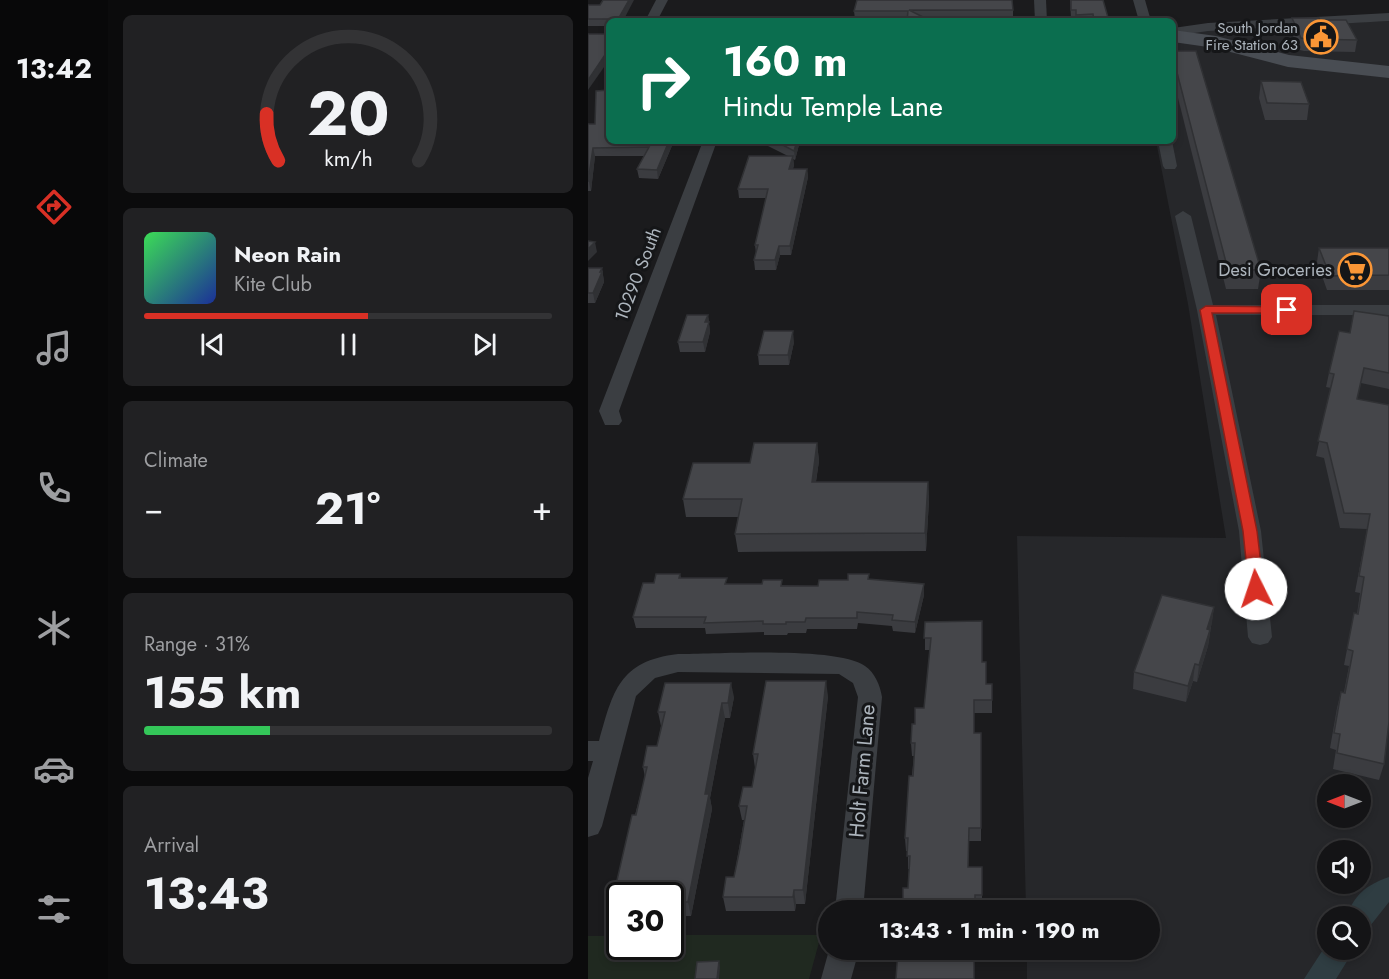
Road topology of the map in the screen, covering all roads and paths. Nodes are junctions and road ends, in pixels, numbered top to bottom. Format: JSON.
{"nodes":[{"id":1,"x":662,"y":0,"type":"edge"},
{"id":2,"x":1040,"y":0,"type":"edge"},
{"id":3,"x":1139,"y":0,"type":"edge"},
{"id":4,"x":1389,"y":17,"type":"edge"},
{"id":5,"x":653,"y":18,"type":"edge"},
{"id":6,"x":1041,"y":18,"type":"edge"},
{"id":7,"x":1143,"y":18,"type":"edge"},
{"id":8,"x":1176,"y":33,"type":"edge"},
{"id":9,"x":1176,"y":35,"type":"edge"},
{"id":10,"x":1389,"y":72,"type":"edge"},
{"id":11,"x":709,"y":144,"type":"edge"},
{"id":12,"x":1166,"y":144,"type":"edge"},
{"id":13,"x":1170,"y":166,"type":"dead end"},
{"id":14,"x":1183,"y":216,"type":"dead end"},
{"id":15,"x":1206,"y":310,"type":"junction"},
{"id":16,"x":1389,"y":310,"type":"edge"},
{"id":17,"x":612,"y":421,"type":"dead end"},
{"id":18,"x":1260,"y":637,"type":"dead end"},
{"id":19,"x":599,"y":751,"type":"edge"},
{"id":20,"x":588,"y":826,"type":"edge"},
{"id":21,"x":850,"y":900,"type":"edge"},
{"id":22,"x":841,"y":960,"type":"edge"},
{"id":23,"x":836,"y":979,"type":"edge"}],
"edges":[{"from":1,"to":5,"type":"street"},
{"from":2,"to":6,"type":"street"},
{"from":3,"to":7,"type":"street"},
{"from":4,"to":8,"type":"street"},
{"from":9,"to":10,"type":"street"},
{"from":11,"to":17,"type":"street","name":"10290 South"},
{"from":12,"to":13,"type":"street"},
{"from":14,"to":15,"type":"street"},
{"from":15,"to":16,"type":"street"},
{"from":15,"to":18,"type":"street"},
{"from":19,"to":20,"type":"street"},
{"from":19,"to":21,"type":"street","name":"Holt Farm Lane"},
{"from":22,"to":23,"type":"street"}]}
